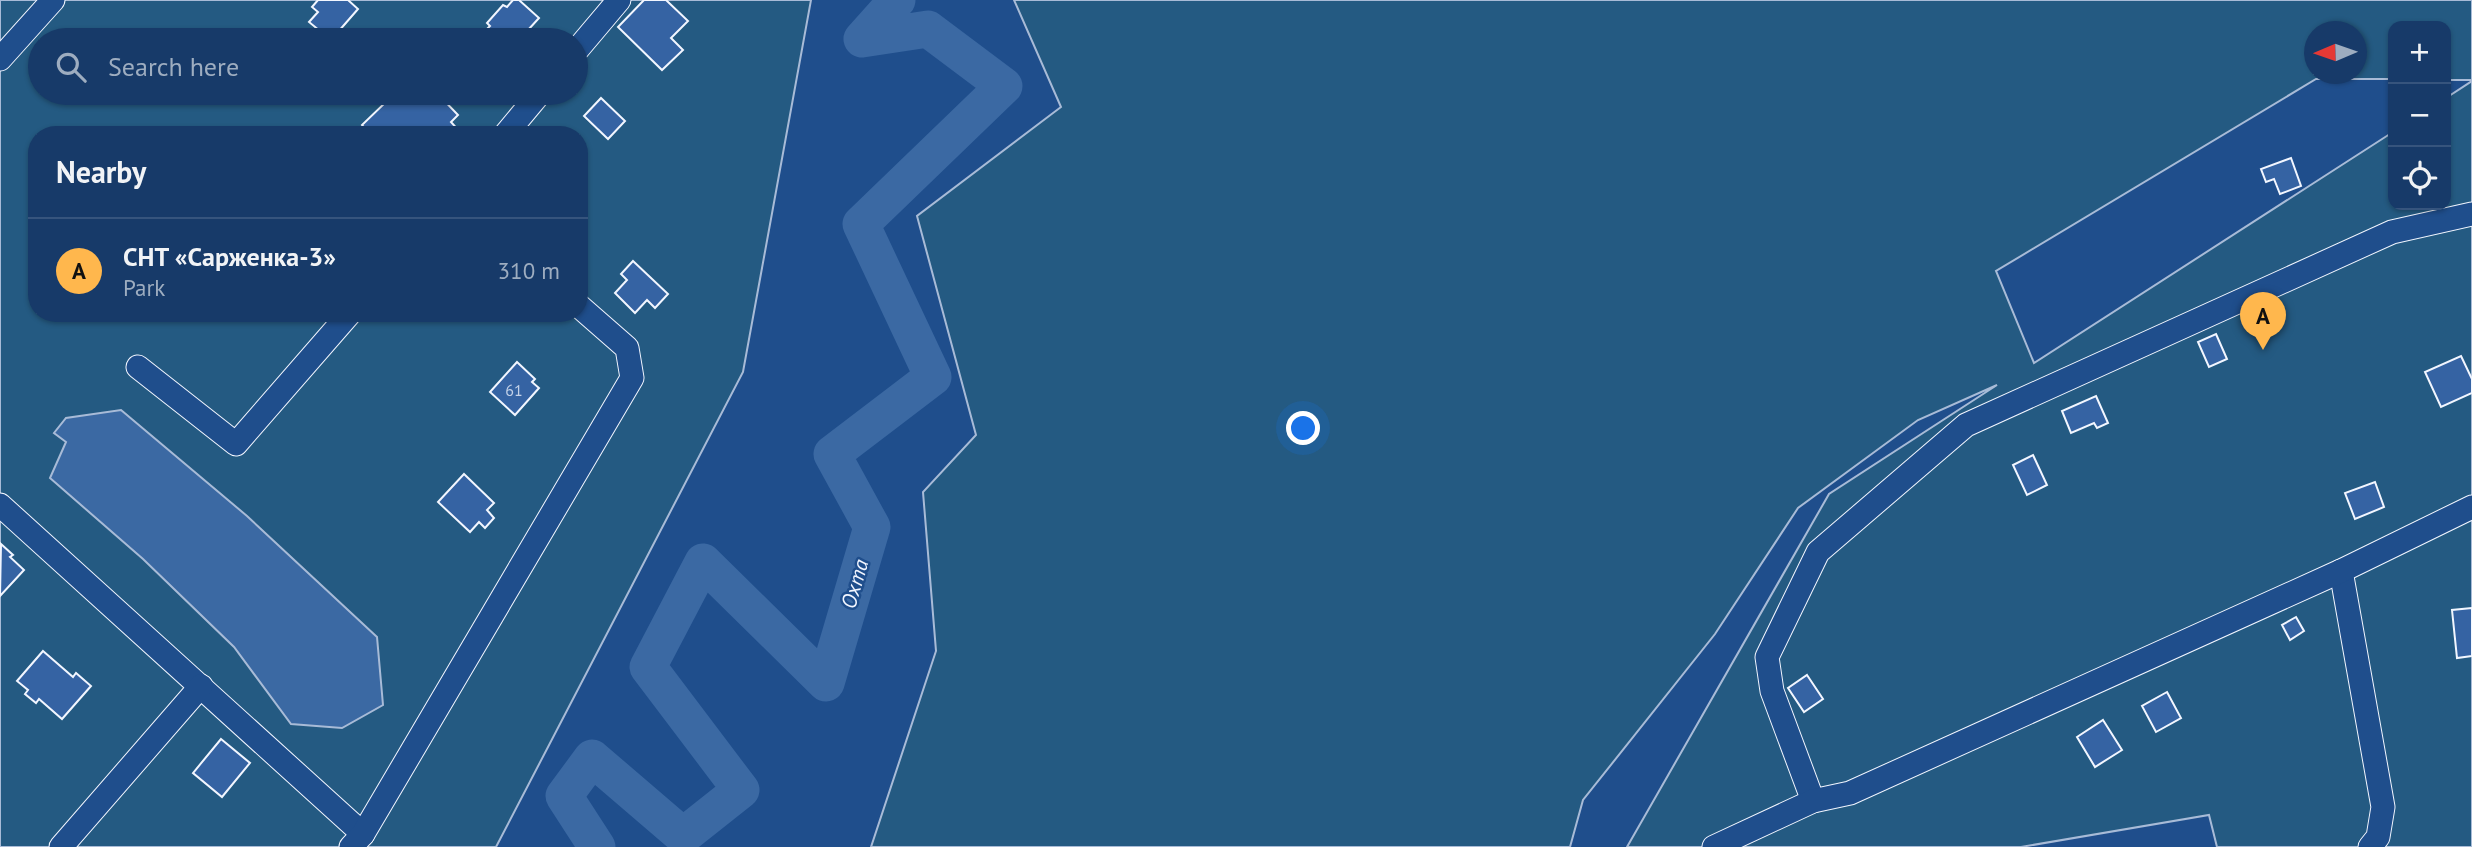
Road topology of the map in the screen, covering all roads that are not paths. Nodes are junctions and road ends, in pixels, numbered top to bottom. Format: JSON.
{"nodes":[{"id":1,"x":53,"y":0,"type":"edge"},
{"id":2,"x":619,"y":0,"type":"edge"},
{"id":3,"x":588,"y":37,"type":"edge"},
{"id":4,"x":0,"y":59,"type":"edge"},
{"id":5,"x":530,"y":105,"type":"edge"},
{"id":6,"x":512,"y":126,"type":"edge"},
{"id":7,"x":2472,"y":214,"type":"edge"},
{"id":8,"x":588,"y":314,"type":"edge"},
{"id":9,"x":343,"y":322,"type":"edge"},
{"id":10,"x":138,"y":367,"type":"dead end"},
{"id":11,"x":0,"y":505,"type":"edge"},
{"id":12,"x":2472,"y":508,"type":"edge"},
{"id":13,"x":2341,"y":570,"type":"junction"},
{"id":14,"x":201,"y":686,"type":"junction"},
{"id":15,"x":1813,"y":801,"type":"junction"},
{"id":16,"x":357,"y":840,"type":"edge"},
{"id":17,"x":61,"y":847,"type":"edge"},
{"id":18,"x":1714,"y":847,"type":"edge"},
{"id":19,"x":2370,"y":847,"type":"edge"}],
"edges":[{"from":1,"to":4,"type":"street"},
{"from":2,"to":3,"type":"street"},
{"from":5,"to":6,"type":"street"},
{"from":7,"to":15,"type":"street"},
{"from":8,"to":16,"type":"street"},
{"from":9,"to":10,"type":"street"},
{"from":11,"to":14,"type":"street"},
{"from":12,"to":13,"type":"street"},
{"from":13,"to":15,"type":"street"},
{"from":13,"to":19,"type":"street"},
{"from":14,"to":16,"type":"street"},
{"from":14,"to":17,"type":"street"},
{"from":15,"to":18,"type":"street"}]}
